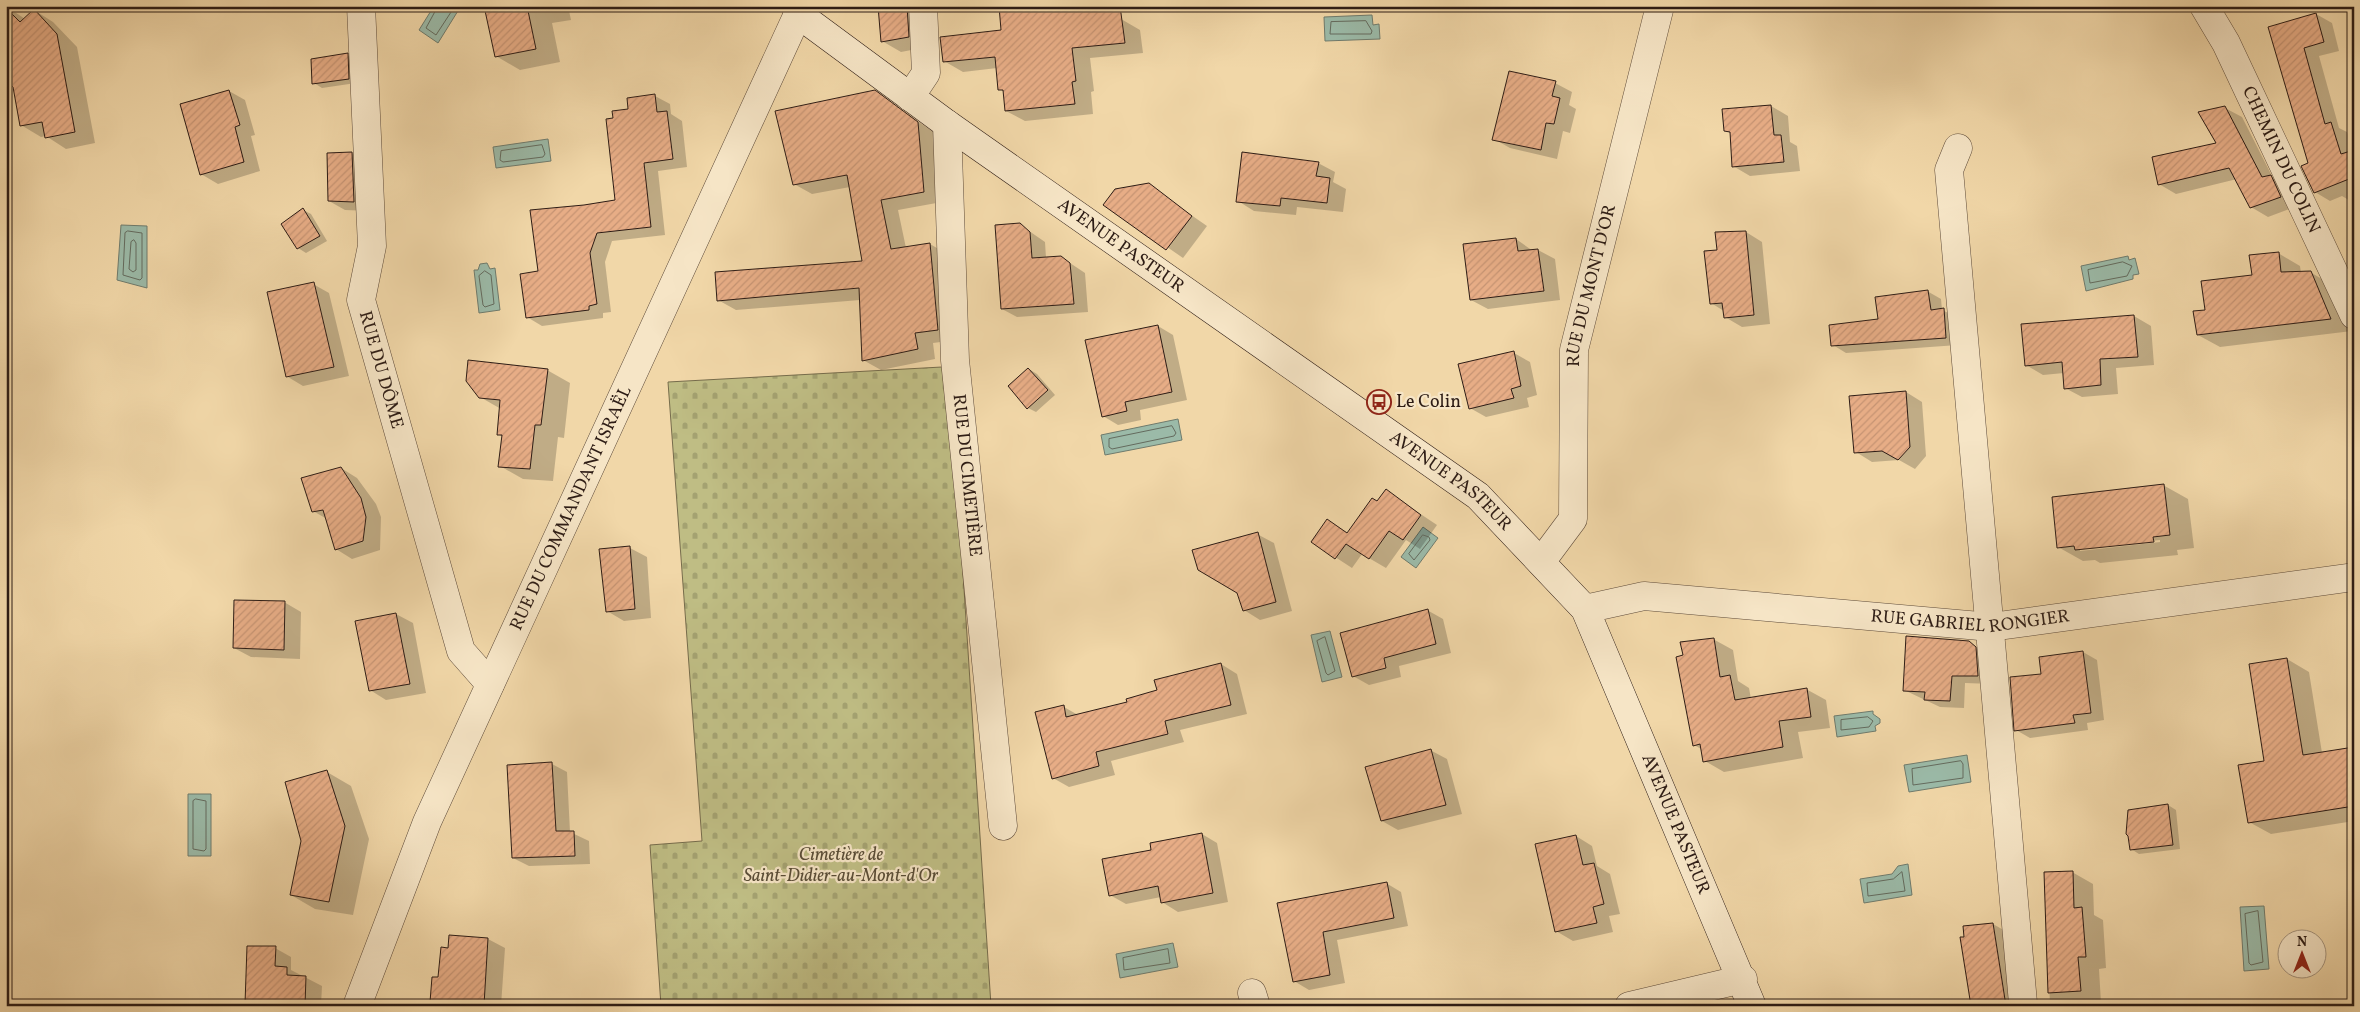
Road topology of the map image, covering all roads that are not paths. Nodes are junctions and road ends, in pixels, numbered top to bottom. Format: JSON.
{"nodes":[{"id":1,"x":361,"y":6,"type":"edge"},
{"id":2,"x":922,"y":6,"type":"edge"},
{"id":3,"x":1660,"y":6,"type":"edge"},
{"id":4,"x":2204,"y":6,"type":"edge"},
{"id":5,"x":797,"y":10,"type":"edge"},
{"id":6,"x":910,"y":97,"type":"junction"},
{"id":7,"x":947,"y":124,"type":"junction"},
{"id":8,"x":1958,"y":148,"type":"dead end"},
{"id":9,"x":2354,"y":315,"type":"edge"},
{"id":10,"x":1541,"y":562,"type":"junction"},
{"id":11,"x":2354,"y":577,"type":"edge"},
{"id":12,"x":1585,"y":609,"type":"junction"},
{"id":13,"x":1991,"y":627,"type":"junction"},
{"id":14,"x":490,"y":684,"type":"junction"},
{"id":15,"x":1003,"y":826,"type":"dead end"},
{"id":16,"x":1742,"y":979,"type":"junction"},
{"id":17,"x":2023,"y":1003,"type":"dead end"},
{"id":18,"x":357,"y":1006,"type":"edge"},
{"id":19,"x":1629,"y":1006,"type":"edge"},
{"id":20,"x":1752,"y":1006,"type":"edge"}],
"edges":[{"from":1,"to":14,"type":"street","name":"RUE DU DÔME"},
{"from":2,"to":6,"type":"street"},
{"from":3,"to":10,"type":"street","name":"RUE DU MONT D'OR"},
{"from":4,"to":9,"type":"street","name":"CHEMIN DU COLIN"},
{"from":5,"to":6,"type":"street","name":"AVENUE PASTEUR"},
{"from":5,"to":14,"type":"street","name":"RUE DU COMMANDANT ISRAËL"},
{"from":6,"to":7,"type":"street","name":"AVENUE PASTEUR"},
{"from":7,"to":10,"type":"street","name":"AVENUE PASTEUR"},
{"from":7,"to":15,"type":"street","name":"RUE DU CIMETIÈRE"},
{"from":8,"to":13,"type":"street"},
{"from":10,"to":12,"type":"street","name":"AVENUE PASTEUR"},
{"from":11,"to":13,"type":"street","name":"RUE GABRIEL RONGIER"},
{"from":12,"to":13,"type":"street","name":"RUE GABRIEL RONGIER"},
{"from":12,"to":16,"type":"street","name":"AVENUE PASTEUR"},
{"from":13,"to":17,"type":"street"},
{"from":14,"to":18,"type":"street","name":"RUE DU COMMANDANT ISRAËL"},
{"from":16,"to":19,"type":"street"},
{"from":16,"to":20,"type":"street","name":"AVENUE PASTEUR"}]}
